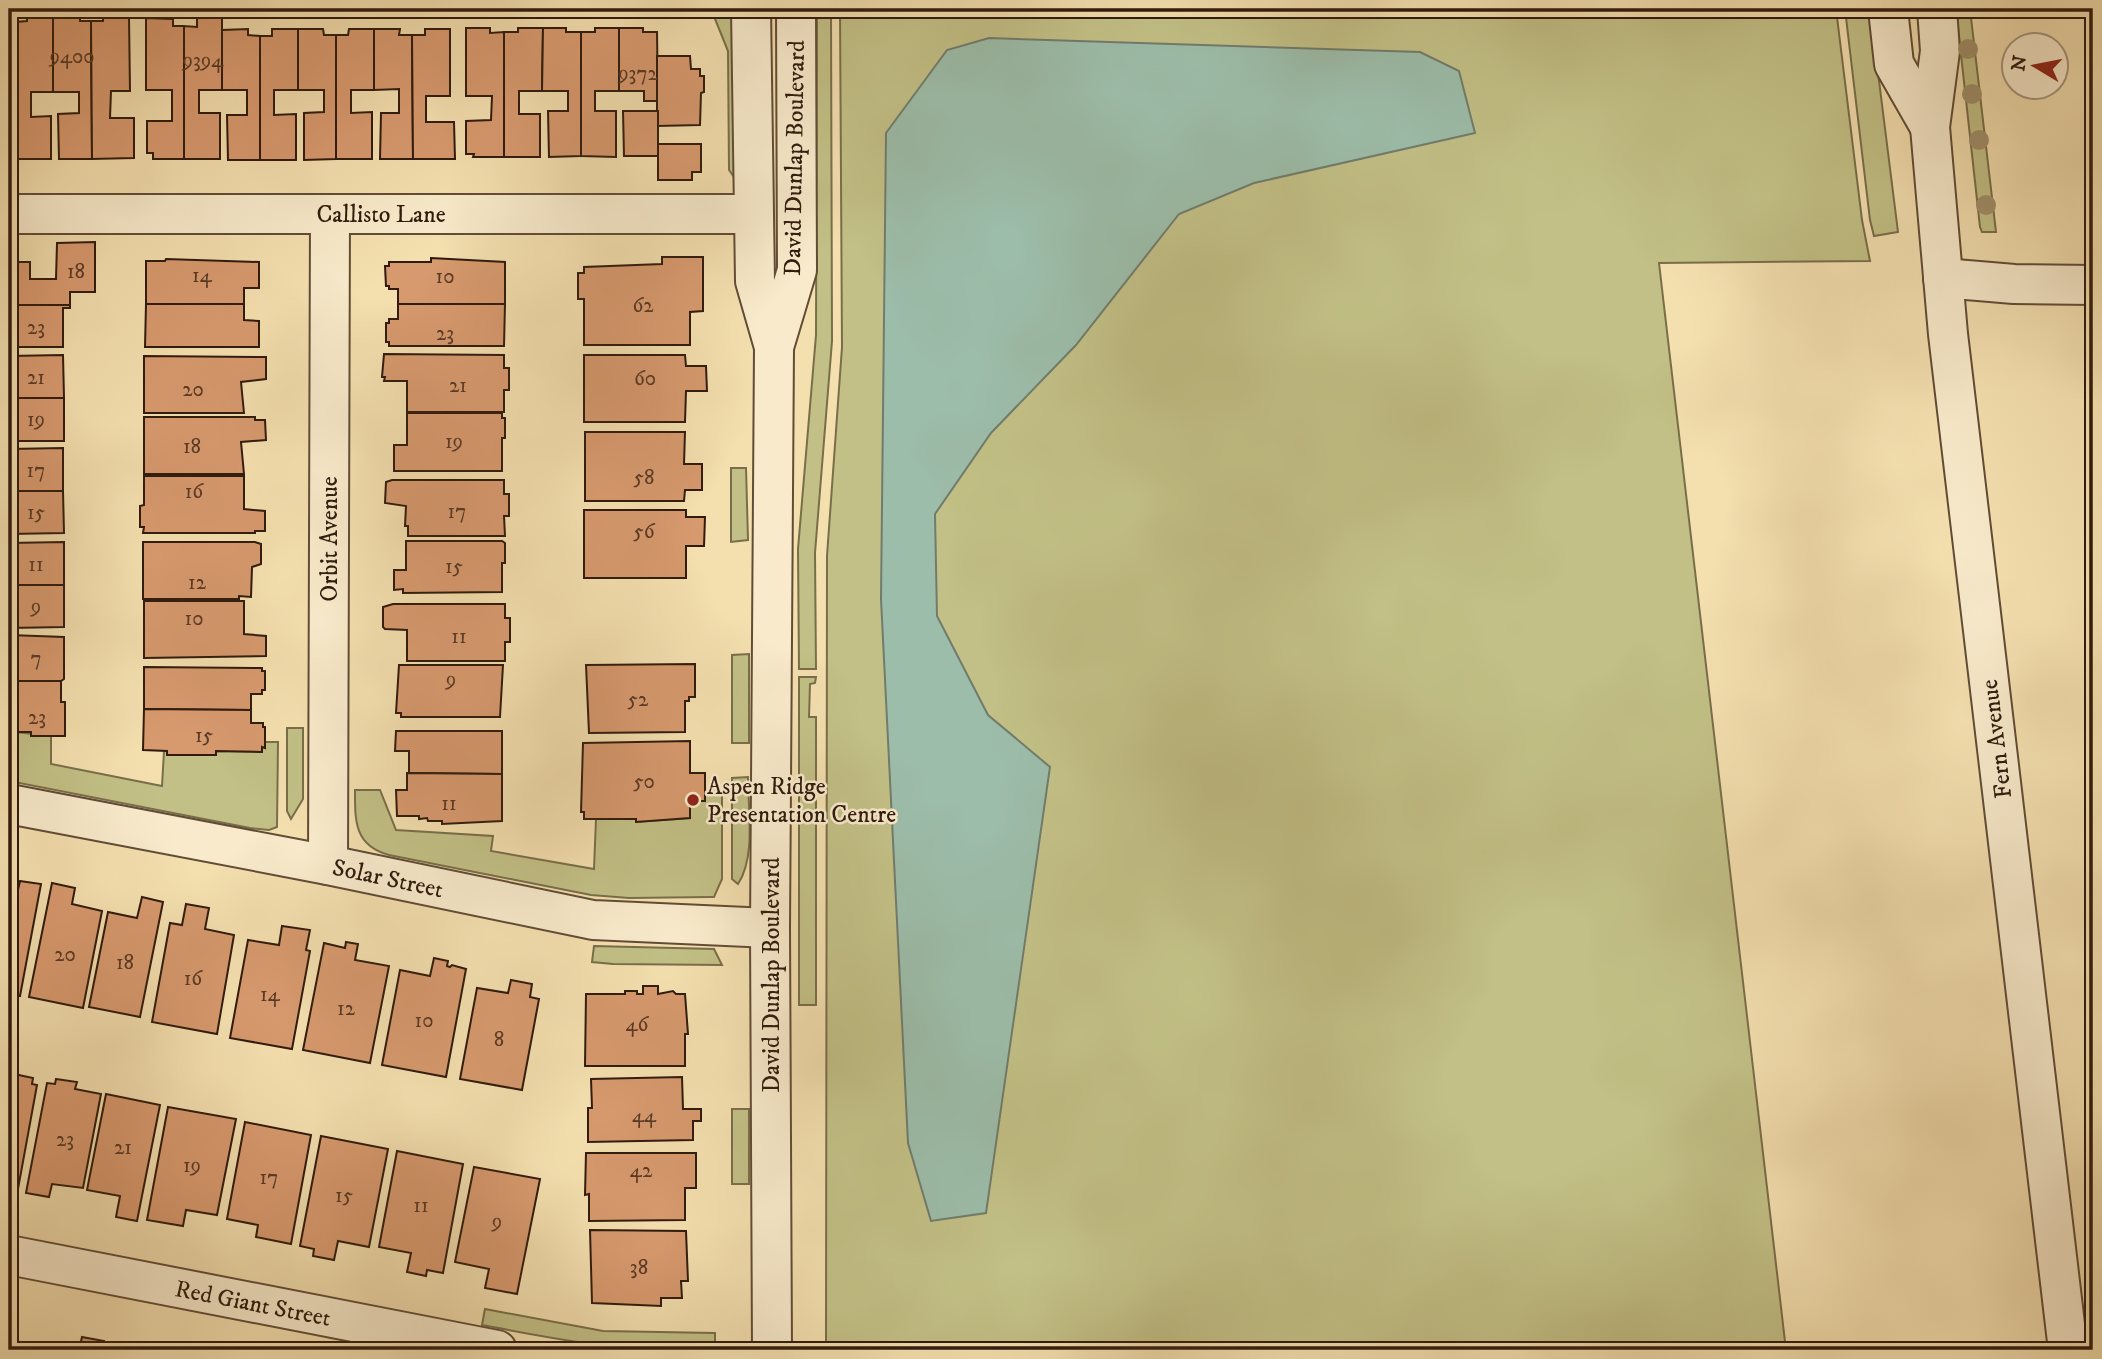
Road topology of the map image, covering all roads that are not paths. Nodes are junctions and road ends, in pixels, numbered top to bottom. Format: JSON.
{"nodes":[{"id":1,"x":751,"y":9,"type":"edge"},
{"id":2,"x":796,"y":9,"type":"edge"},
{"id":3,"x":1888,"y":9,"type":"edge"},
{"id":4,"x":1937,"y":9,"type":"edge"},
{"id":5,"x":1930,"y":127,"type":"junction"},
{"id":6,"x":9,"y":214,"type":"edge"},
{"id":7,"x":330,"y":214,"type":"junction"},
{"id":8,"x":753,"y":214,"type":"junction"},
{"id":9,"x":1943,"y":278,"type":"junction"},
{"id":10,"x":2093,"y":285,"type":"edge"},
{"id":11,"x":774,"y":347,"type":"junction"},
{"id":12,"x":9,"y":803,"type":"edge"},
{"id":13,"x":328,"y":865,"type":"junction"},
{"id":14,"x":770,"y":928,"type":"junction"},
{"id":15,"x":9,"y":1255,"type":"edge"},
{"id":16,"x":497,"y":1350,"type":"edge"},
{"id":17,"x":772,"y":1350,"type":"edge"},
{"id":18,"x":2068,"y":1350,"type":"edge"}],
"edges":[{"from":1,"to":8,"type":"street","name":"David Dunlap Boulevard"},
{"from":2,"to":11,"type":"street","name":"David Dunlap Boulevard"},
{"from":3,"to":5,"type":"street","name":"Fern Avenue"},
{"from":4,"to":5,"type":"street","name":"Fern Avenue"},
{"from":5,"to":9,"type":"street","name":"Fern Avenue"},
{"from":6,"to":7,"type":"street","name":"Callisto Lane"},
{"from":7,"to":8,"type":"street","name":"Callisto Lane"},
{"from":7,"to":13,"type":"street","name":"Orbit Avenue"},
{"from":8,"to":11,"type":"street","name":"David Dunlap Boulevard"},
{"from":9,"to":10,"type":"street"},
{"from":9,"to":18,"type":"street","name":"Fern Avenue"},
{"from":11,"to":14,"type":"street","name":"David Dunlap Boulevard"},
{"from":12,"to":13,"type":"street","name":"Solar Street"},
{"from":13,"to":14,"type":"street","name":"Solar Street"},
{"from":14,"to":17,"type":"street","name":"David Dunlap Boulevard"},
{"from":15,"to":16,"type":"street","name":"Red Giant Street"}]}
